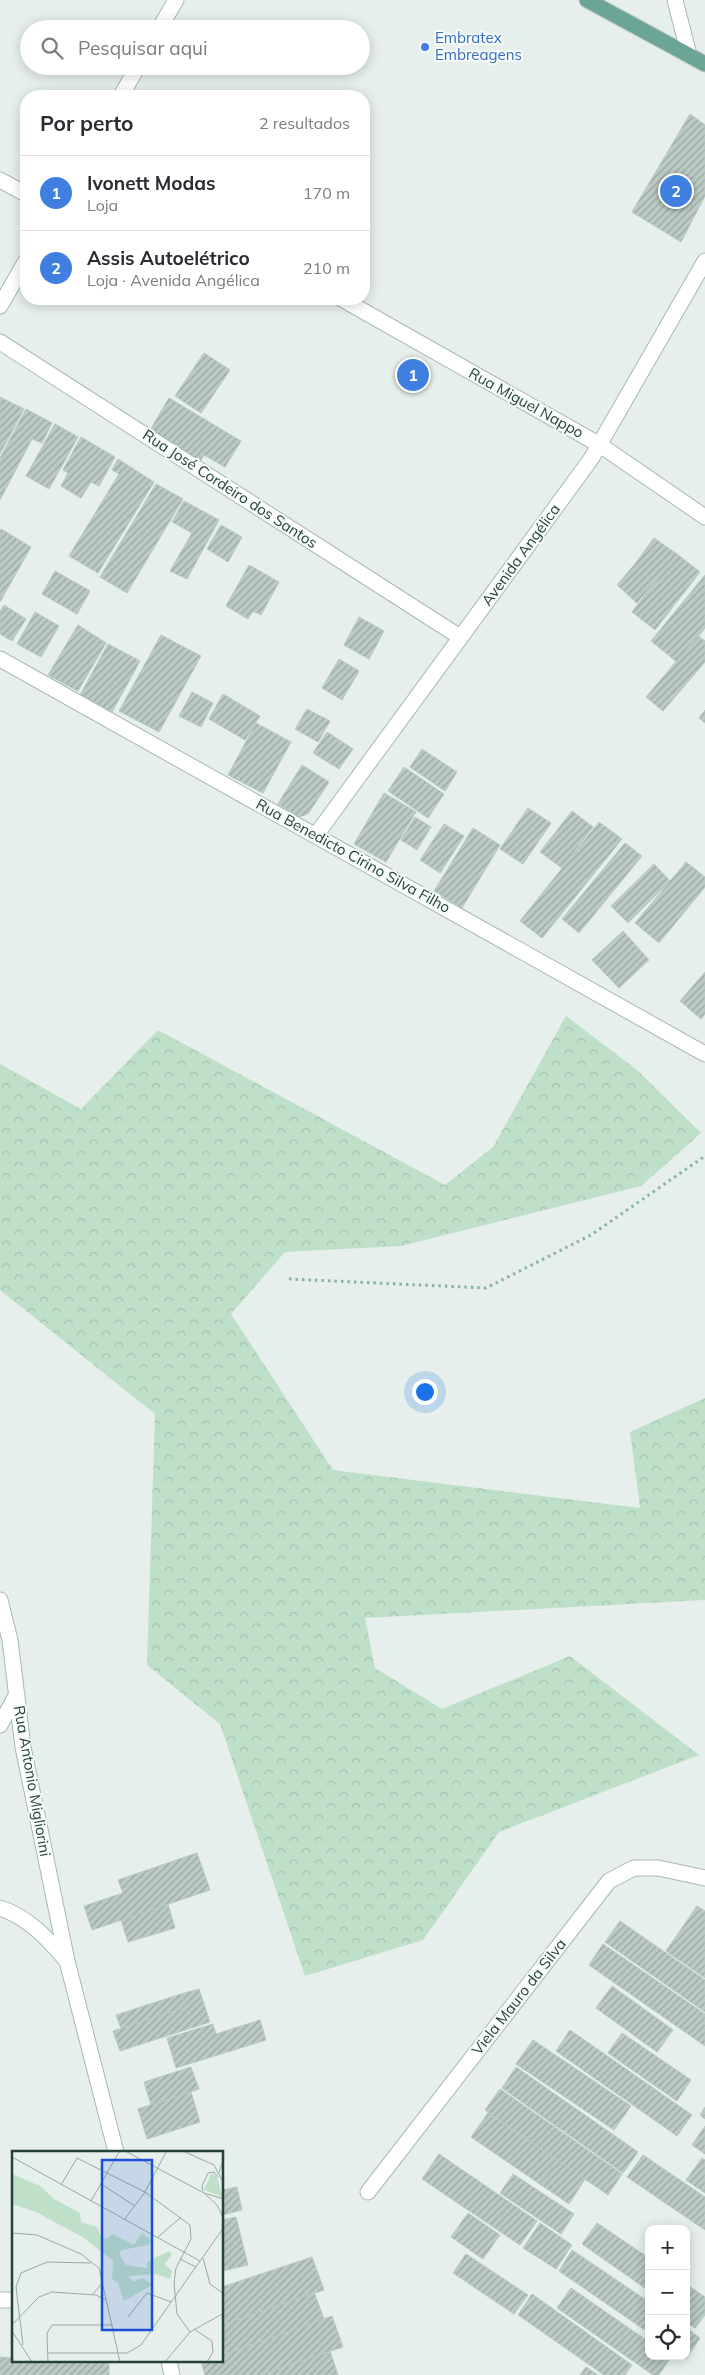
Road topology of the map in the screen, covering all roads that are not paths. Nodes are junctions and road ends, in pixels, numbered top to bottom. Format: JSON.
{"nodes":[{"id":1,"x":176,"y":0,"type":"edge"},
{"id":2,"x":587,"y":0,"type":"edge"},
{"id":3,"x":675,"y":0,"type":"edge"},
{"id":4,"x":164,"y":20,"type":"edge"},
{"id":5,"x":689,"y":56,"type":"junction"},
{"id":6,"x":705,"y":64,"type":"edge"},
{"id":7,"x":133,"y":75,"type":"edge"},
{"id":8,"x":124,"y":90,"type":"edge"},
{"id":9,"x":0,"y":180,"type":"edge"},
{"id":10,"x":20,"y":191,"type":"edge"},
{"id":11,"x":705,"y":261,"type":"edge"},
{"id":12,"x":20,"y":271,"type":"edge"},
{"id":13,"x":353,"y":305,"type":"edge"},
{"id":14,"x":0,"y":306,"type":"edge"},
{"id":15,"x":0,"y":342,"type":"edge"},
{"id":16,"x":600,"y":445,"type":"junction"},
{"id":17,"x":705,"y":517,"type":"edge"},
{"id":18,"x":460,"y":636,"type":"junction"},
{"id":19,"x":0,"y":660,"type":"edge"},
{"id":20,"x":316,"y":836,"type":"junction"},
{"id":21,"x":705,"y":1054,"type":"edge"},
{"id":22,"x":0,"y":1600,"type":"edge"},
{"id":23,"x":16,"y":1694,"type":"junction"},
{"id":24,"x":0,"y":1725,"type":"edge"},
{"id":25,"x":705,"y":1878,"type":"edge"},
{"id":26,"x":0,"y":1908,"type":"edge"},
{"id":27,"x":67,"y":1962,"type":"junction"},
{"id":28,"x":116,"y":2151,"type":"edge"},
{"id":29,"x":368,"y":2192,"type":"dead end"},
{"id":30,"x":169,"y":2362,"type":"edge"},
{"id":31,"x":172,"y":2375,"type":"edge"}],
"edges":[{"from":1,"to":4,"type":"street"},
{"from":2,"to":5,"type":"main road"},
{"from":3,"to":5,"type":"street"},
{"from":5,"to":6,"type":"main road"},
{"from":7,"to":8,"type":"street"},
{"from":9,"to":10,"type":"street"},
{"from":11,"to":16,"type":"street","name":"Avenida Angélica"},
{"from":12,"to":14,"type":"street"},
{"from":13,"to":16,"type":"street","name":"Rua Miguel Nappo"},
{"from":15,"to":18,"type":"street","name":"Rua José Cordeiro dos Santos"},
{"from":16,"to":17,"type":"street","name":"Rua Miguel Nappo"},
{"from":16,"to":18,"type":"street","name":"Avenida Angélica"},
{"from":18,"to":20,"type":"street","name":"Avenida Angélica"},
{"from":19,"to":20,"type":"street","name":"Rua Benedicto Cirino Silva Filho"},
{"from":20,"to":21,"type":"street","name":"Rua Benedicto Cirino Silva Filho"},
{"from":22,"to":23,"type":"street","name":"Rua Antonio Migliorini"},
{"from":23,"to":24,"type":"street"},
{"from":23,"to":27,"type":"street","name":"Rua Antonio Migliorini"},
{"from":25,"to":29,"type":"street","name":"Viela Mauro da Silva"},
{"from":26,"to":27,"type":"street"},
{"from":27,"to":28,"type":"street","name":"Rua Antonio Migliorini"},
{"from":30,"to":31,"type":"street"}]}
